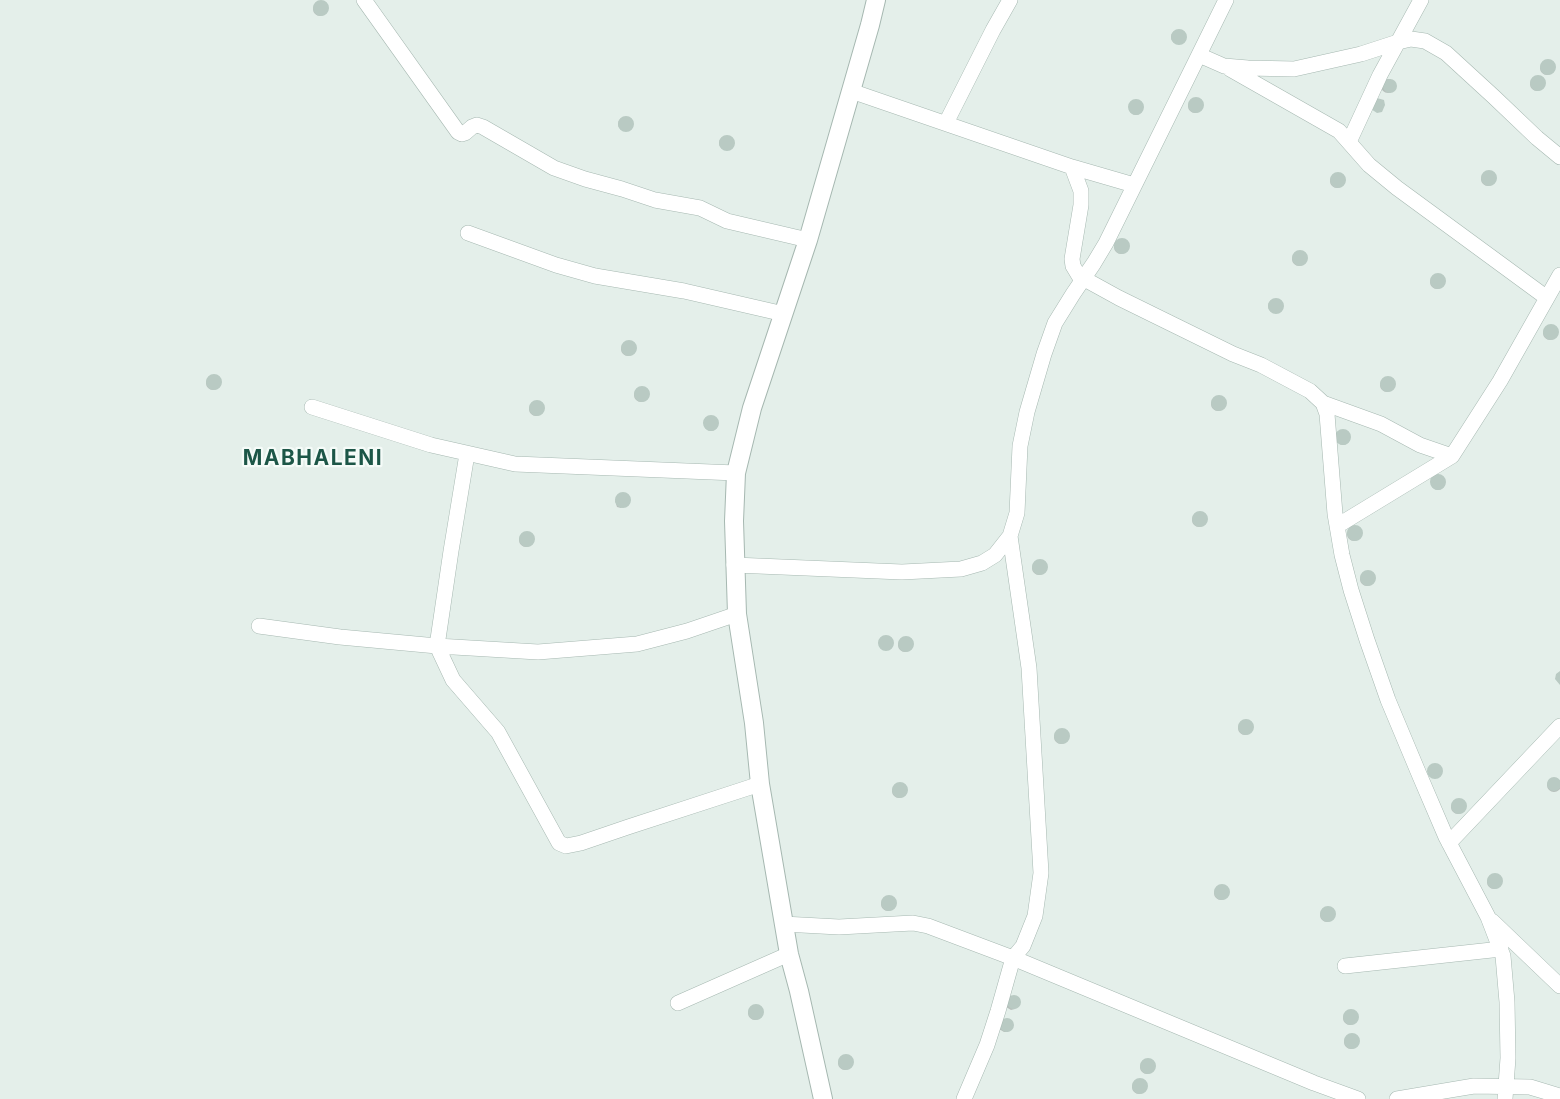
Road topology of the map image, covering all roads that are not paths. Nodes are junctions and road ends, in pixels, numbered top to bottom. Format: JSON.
{"nodes":[{"id":1,"x":364,"y":0,"type":"edge"},
{"id":2,"x":876,"y":0,"type":"edge"},
{"id":3,"x":1010,"y":0,"type":"edge"},
{"id":4,"x":1226,"y":0,"type":"edge"},
{"id":5,"x":1421,"y":0,"type":"edge"},
{"id":6,"x":1398,"y":42,"type":"junction"},
{"id":7,"x":1199,"y":55,"type":"junction"},
{"id":8,"x":1224,"y":66,"type":"junction"},
{"id":9,"x":851,"y":91,"type":"junction"},
{"id":10,"x":946,"y":123,"type":"junction"},
{"id":11,"x":1349,"y":142,"type":"junction"},
{"id":12,"x":1560,"y":157,"type":"edge"},
{"id":13,"x":1072,"y":167,"type":"junction"},
{"id":14,"x":1134,"y":185,"type":"junction"},
{"id":15,"x":468,"y":233,"type":"dead end"},
{"id":16,"x":808,"y":240,"type":"junction"},
{"id":17,"x":1560,"y":274,"type":"edge"},
{"id":18,"x":1083,"y":280,"type":"junction"},
{"id":19,"x":1547,"y":298,"type":"junction"},
{"id":20,"x":784,"y":314,"type":"junction"},
{"id":21,"x":1323,"y":404,"type":"junction"},
{"id":22,"x":312,"y":407,"type":"dead end"},
{"id":23,"x":467,"y":454,"type":"junction"},
{"id":24,"x":1452,"y":456,"type":"junction"},
{"id":25,"x":736,"y":473,"type":"junction"},
{"id":26,"x":1337,"y":526,"type":"junction"},
{"id":27,"x":1010,"y":536,"type":"junction"},
{"id":28,"x":734,"y":565,"type":"junction"},
{"id":29,"x":737,"y":614,"type":"junction"},
{"id":30,"x":259,"y":626,"type":"dead end"},
{"id":31,"x":437,"y":646,"type":"junction"},
{"id":32,"x":1560,"y":726,"type":"edge"},
{"id":33,"x":760,"y":784,"type":"junction"},
{"id":34,"x":1449,"y":843,"type":"junction"},
{"id":35,"x":1488,"y":916,"type":"junction"},
{"id":36,"x":783,"y":924,"type":"junction"},
{"id":37,"x":1501,"y":949,"type":"junction"},
{"id":38,"x":789,"y":954,"type":"junction"},
{"id":39,"x":1013,"y":958,"type":"junction"},
{"id":40,"x":1345,"y":966,"type":"dead end"},
{"id":41,"x":1560,"y":986,"type":"edge"},
{"id":42,"x":678,"y":1003,"type":"dead end"},
{"id":43,"x":1506,"y":1093,"type":"edge"},
{"id":44,"x":1560,"y":1096,"type":"edge"},
{"id":45,"x":823,"y":1099,"type":"edge"},
{"id":46,"x":964,"y":1099,"type":"edge"},
{"id":47,"x":1358,"y":1099,"type":"edge"},
{"id":48,"x":1397,"y":1099,"type":"edge"}],
"edges":[{"from":1,"to":16,"type":"street"},
{"from":2,"to":9,"type":"street"},
{"from":3,"to":10,"type":"street"},
{"from":4,"to":7,"type":"street"},
{"from":5,"to":6,"type":"street"},
{"from":6,"to":8,"type":"street"},
{"from":6,"to":11,"type":"street"},
{"from":6,"to":12,"type":"street"},
{"from":7,"to":8,"type":"street"},
{"from":7,"to":14,"type":"street"},
{"from":8,"to":11,"type":"street"},
{"from":9,"to":10,"type":"street"},
{"from":9,"to":16,"type":"street"},
{"from":10,"to":13,"type":"street"},
{"from":11,"to":19,"type":"street"},
{"from":13,"to":14,"type":"street"},
{"from":13,"to":18,"type":"street"},
{"from":14,"to":18,"type":"street"},
{"from":15,"to":20,"type":"street"},
{"from":16,"to":20,"type":"street"},
{"from":17,"to":19,"type":"street"},
{"from":18,"to":21,"type":"street"},
{"from":18,"to":27,"type":"street"},
{"from":19,"to":24,"type":"street"},
{"from":20,"to":25,"type":"street"},
{"from":21,"to":24,"type":"street"},
{"from":21,"to":26,"type":"street"},
{"from":22,"to":23,"type":"street"},
{"from":23,"to":25,"type":"street"},
{"from":23,"to":31,"type":"street"},
{"from":24,"to":26,"type":"street"},
{"from":25,"to":28,"type":"street"},
{"from":26,"to":34,"type":"street"},
{"from":27,"to":28,"type":"street"},
{"from":27,"to":39,"type":"street"},
{"from":28,"to":29,"type":"street"},
{"from":29,"to":31,"type":"street"},
{"from":29,"to":33,"type":"street"},
{"from":30,"to":31,"type":"street"},
{"from":31,"to":33,"type":"street"},
{"from":32,"to":34,"type":"street"},
{"from":33,"to":36,"type":"street"},
{"from":34,"to":35,"type":"street"},
{"from":35,"to":37,"type":"street"},
{"from":35,"to":41,"type":"street"},
{"from":36,"to":38,"type":"street"},
{"from":36,"to":39,"type":"street"},
{"from":37,"to":40,"type":"street"},
{"from":37,"to":43,"type":"street"},
{"from":38,"to":42,"type":"street"},
{"from":38,"to":45,"type":"street"},
{"from":39,"to":46,"type":"street"},
{"from":39,"to":47,"type":"street"},
{"from":43,"to":44,"type":"street"},
{"from":43,"to":48,"type":"street"}]}
